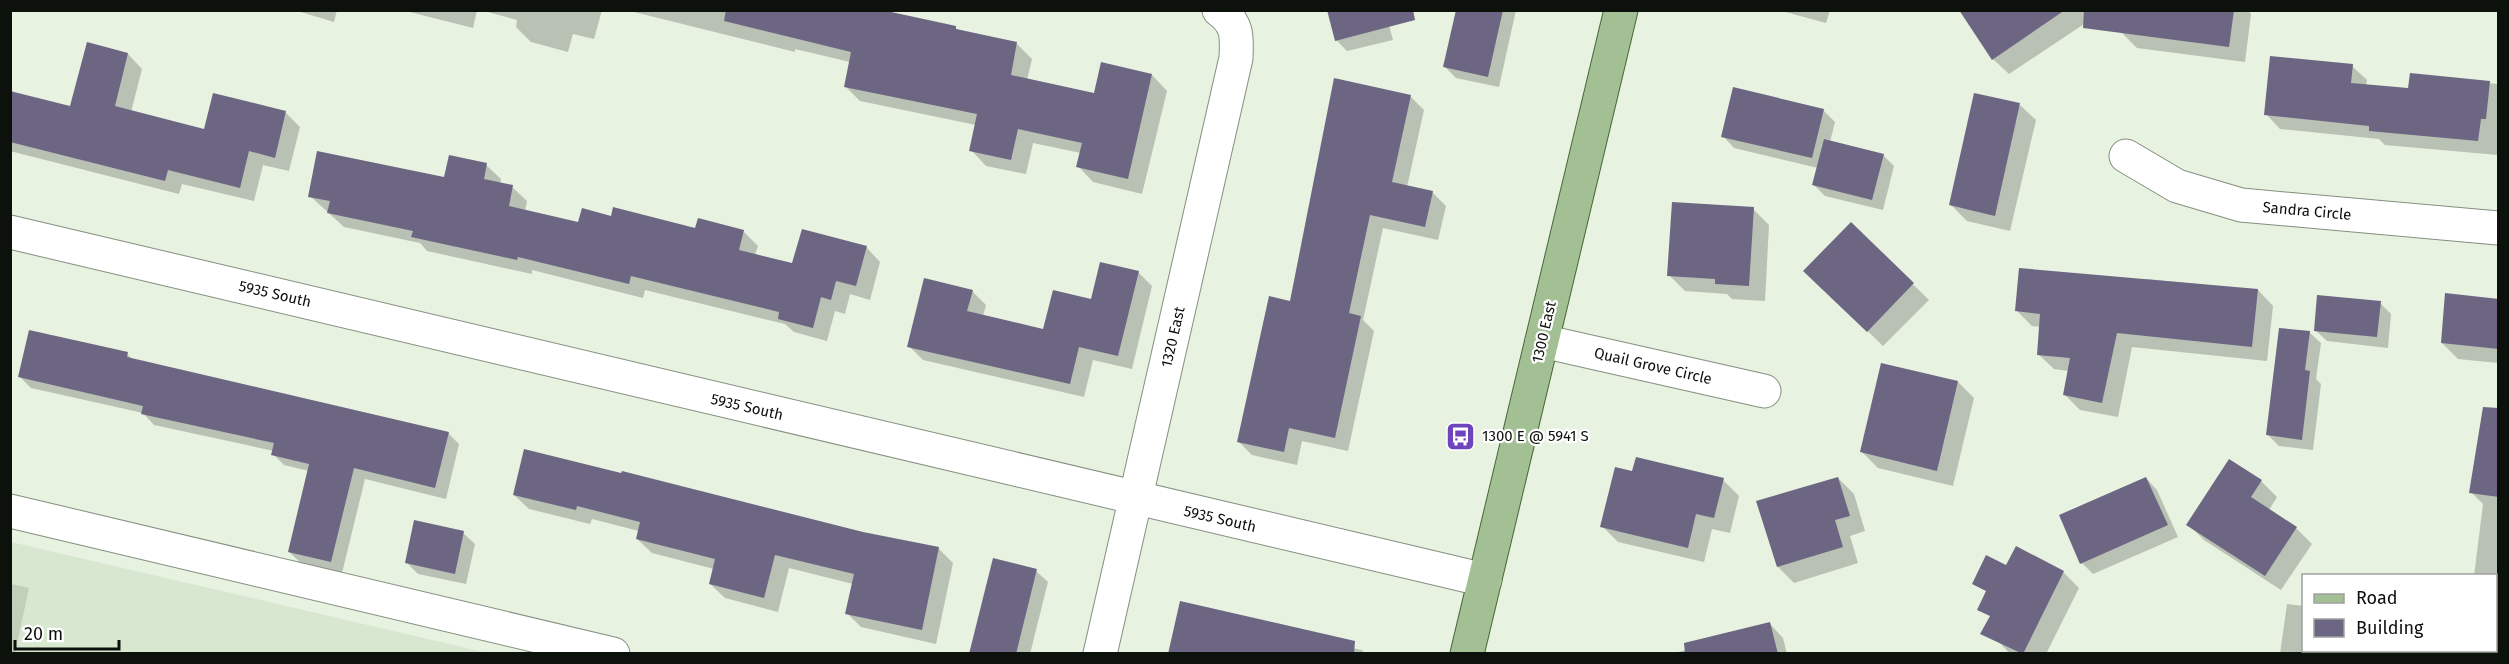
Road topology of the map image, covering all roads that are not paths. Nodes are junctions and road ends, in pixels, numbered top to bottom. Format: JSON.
{"nodes":[{"id":1,"x":1621,"y":10,"type":"edge"},
{"id":2,"x":1225,"y":15,"type":"edge"},
{"id":3,"x":2126,"y":156,"type":"dead end"},
{"id":4,"x":2499,"y":228,"type":"edge"},
{"id":5,"x":10,"y":232,"type":"edge"},
{"id":6,"x":1542,"y":341,"type":"junction"},
{"id":7,"x":1764,"y":391,"type":"dead end"},
{"id":8,"x":1135,"y":499,"type":"junction"},
{"id":9,"x":10,"y":511,"type":"edge"},
{"id":10,"x":1485,"y":580,"type":"junction"},
{"id":11,"x":613,"y":654,"type":"edge"},
{"id":12,"x":1100,"y":654,"type":"edge"},
{"id":13,"x":1467,"y":654,"type":"edge"}],
"edges":[{"from":1,"to":6,"type":"main road","name":"1300 East"},
{"from":2,"to":8,"type":"street","name":"1320 East"},
{"from":3,"to":4,"type":"street","name":"Sandra Circle"},
{"from":5,"to":8,"type":"street","name":"5935 South"},
{"from":6,"to":7,"type":"street","name":"Quail Grove Circle"},
{"from":6,"to":10,"type":"main road","name":"1300 East"},
{"from":8,"to":10,"type":"street","name":"5935 South"},
{"from":8,"to":12,"type":"street","name":"1320 East"},
{"from":9,"to":11,"type":"street"},
{"from":10,"to":13,"type":"main road","name":"1300 East"}]}
